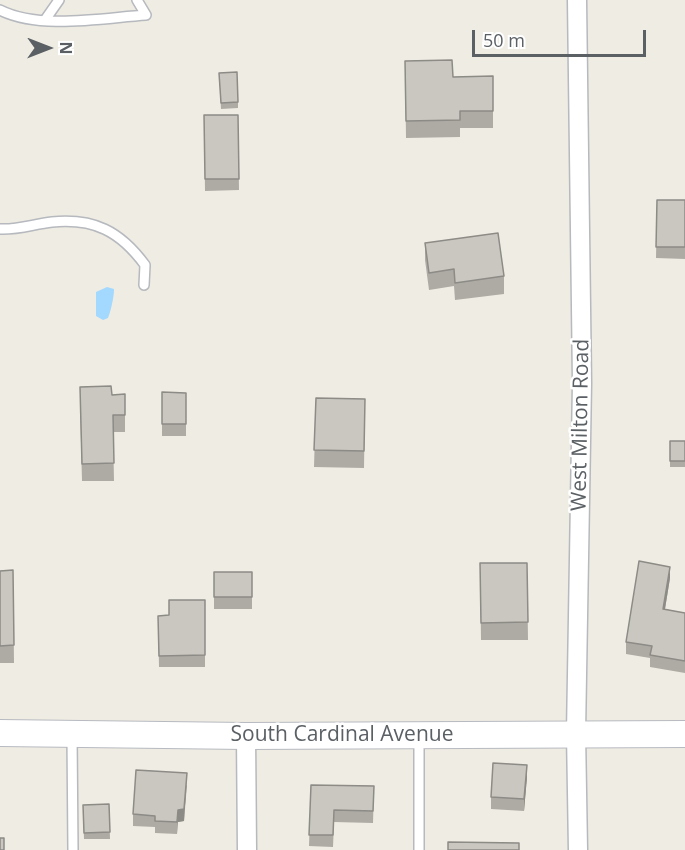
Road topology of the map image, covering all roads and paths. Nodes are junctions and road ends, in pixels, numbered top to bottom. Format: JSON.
{"nodes":[{"id":1,"x":59,"y":0,"type":"edge"},
{"id":2,"x":137,"y":0,"type":"edge"},
{"id":3,"x":577,"y":0,"type":"edge"},
{"id":4,"x":0,"y":10,"type":"edge"},
{"id":5,"x":45,"y":20,"type":"junction"},
{"id":6,"x":0,"y":229,"type":"edge"},
{"id":7,"x":144,"y":285,"type":"dead end"},
{"id":8,"x":576,"y":733,"type":"junction"},
{"id":9,"x":0,"y":734,"type":"edge"},
{"id":10,"x":72,"y":734,"type":"junction"},
{"id":11,"x":419,"y":734,"type":"junction"},
{"id":12,"x":685,"y":734,"type":"edge"},
{"id":13,"x":246,"y":736,"type":"junction"},
{"id":14,"x":73,"y":850,"type":"edge"},
{"id":15,"x":247,"y":850,"type":"edge"},
{"id":16,"x":419,"y":850,"type":"edge"},
{"id":17,"x":578,"y":850,"type":"edge"}],
"edges":[{"from":1,"to":5,"type":"lane"},
{"from":2,"to":5,"type":"lane"},
{"from":3,"to":8,"type":"street","name":"West Milton Road"},
{"from":4,"to":5,"type":"lane"},
{"from":6,"to":7,"type":"lane"},
{"from":8,"to":11,"type":"main road","name":"South Cardinal Avenue"},
{"from":8,"to":12,"type":"main road","name":"South Cardinal Avenue"},
{"from":8,"to":17,"type":"street","name":"West Milton Road"},
{"from":9,"to":10,"type":"main road","name":"South Cardinal Avenue"},
{"from":10,"to":13,"type":"main road","name":"South Cardinal Avenue"},
{"from":10,"to":14,"type":"lane"},
{"from":11,"to":13,"type":"main road","name":"South Cardinal Avenue"},
{"from":11,"to":16,"type":"lane"},
{"from":13,"to":15,"type":"street"}]}
